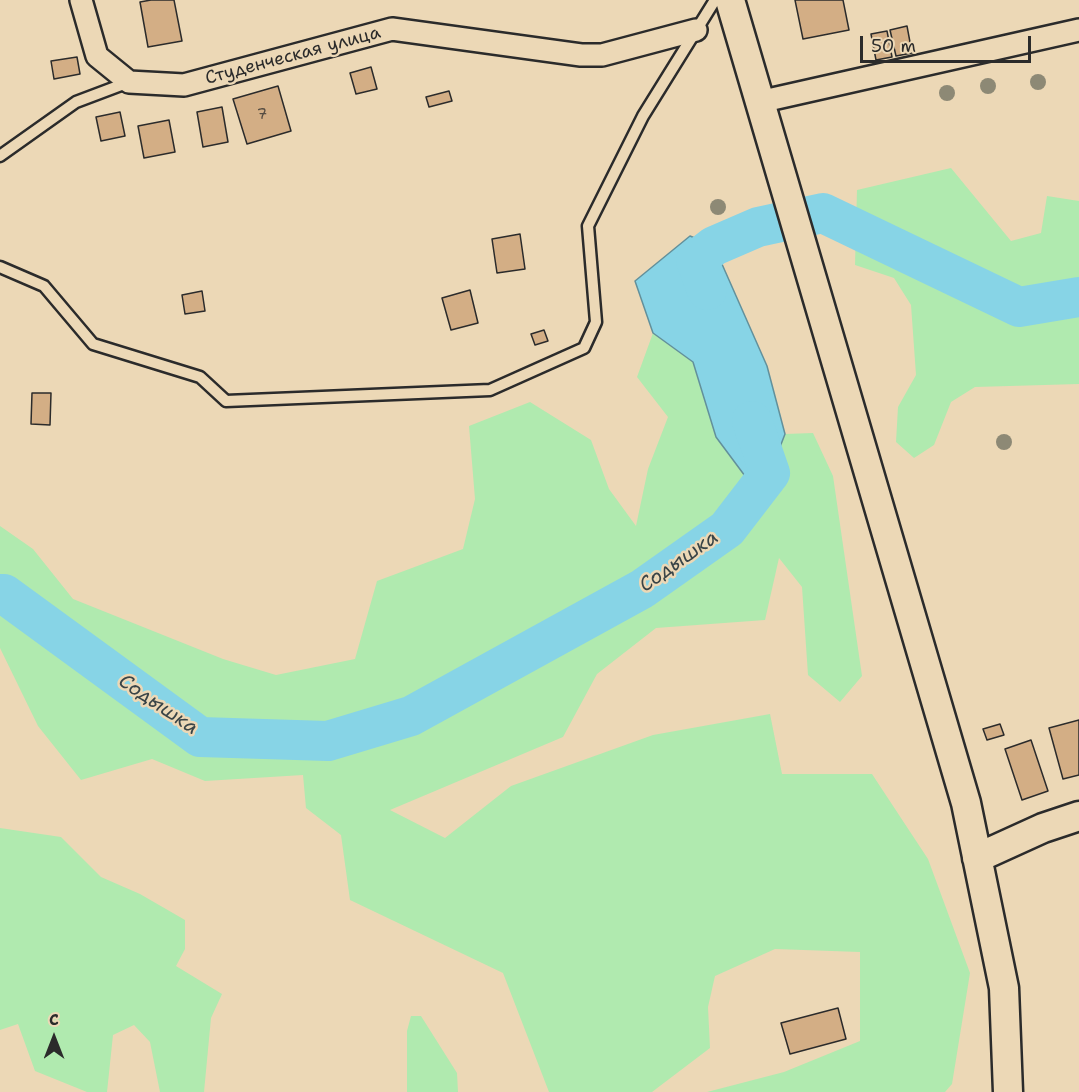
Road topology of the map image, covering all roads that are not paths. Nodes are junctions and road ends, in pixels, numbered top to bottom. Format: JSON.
{"nodes":[{"id":1,"x":81,"y":0,"type":"edge"},
{"id":2,"x":716,"y":0,"type":"edge"},
{"id":3,"x":730,"y":0,"type":"edge"},
{"id":4,"x":696,"y":30,"type":"junction"},
{"id":5,"x":1079,"y":30,"type":"edge"},
{"id":6,"x":129,"y":82,"type":"junction"},
{"id":7,"x":759,"y":102,"type":"junction"},
{"id":8,"x":0,"y":156,"type":"edge"},
{"id":9,"x":0,"y":267,"type":"edge"},
{"id":10,"x":1079,"y":816,"type":"edge"},
{"id":11,"x":977,"y":858,"type":"junction"},
{"id":12,"x":1008,"y":1092,"type":"edge"}],
"edges":[{"from":1,"to":6,"type":"street"},
{"from":2,"to":4,"type":"lane"},
{"from":3,"to":7,"type":"street"},
{"from":4,"to":6,"type":"street","name":"Студенческая улица"},
{"from":4,"to":9,"type":"lane"},
{"from":5,"to":7,"type":"street"},
{"from":6,"to":8,"type":"lane"},
{"from":7,"to":11,"type":"street"},
{"from":10,"to":11,"type":"street"},
{"from":11,"to":12,"type":"street"}]}
